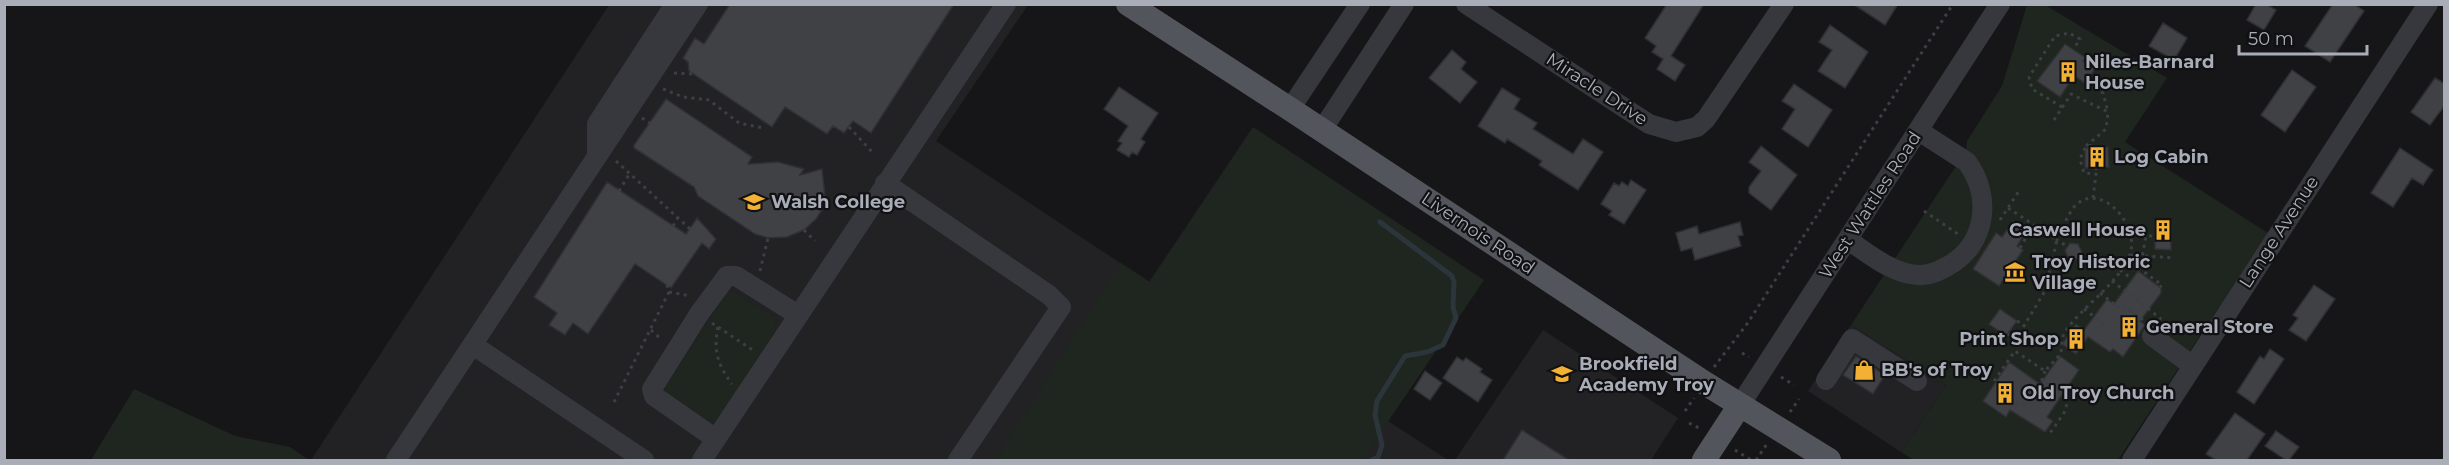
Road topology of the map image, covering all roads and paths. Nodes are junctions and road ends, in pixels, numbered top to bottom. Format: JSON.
{"nodes":[{"id":1,"x":675,"y":4,"type":"edge"},
{"id":2,"x":698,"y":4,"type":"edge"},
{"id":3,"x":1006,"y":4,"type":"edge"},
{"id":4,"x":1128,"y":4,"type":"edge"},
{"id":5,"x":1360,"y":4,"type":"edge"},
{"id":6,"x":1404,"y":4,"type":"edge"},
{"id":7,"x":1466,"y":4,"type":"edge"},
{"id":8,"x":1784,"y":4,"type":"edge"},
{"id":9,"x":1953,"y":4,"type":"edge"},
{"id":10,"x":2000,"y":4,"type":"edge"},
{"id":11,"x":2427,"y":4,"type":"edge"},
{"id":12,"x":2075,"y":47,"type":"dead end"},
{"id":13,"x":670,"y":73,"type":"dead end"},
{"id":14,"x":693,"y":74,"type":"dead end"},
{"id":15,"x":2089,"y":84,"type":"dead end"},
{"id":16,"x":660,"y":87,"type":"dead end"},
{"id":17,"x":2062,"y":107,"type":"junction"},
{"id":18,"x":1290,"y":109,"type":"junction"},
{"id":19,"x":2108,"y":112,"type":"junction"},
{"id":20,"x":2054,"y":120,"type":"dead end"},
{"id":21,"x":849,"y":127,"type":"dead end"},
{"id":22,"x":763,"y":128,"type":"dead end"},
{"id":23,"x":1322,"y":130,"type":"junction"},
{"id":24,"x":1919,"y":131,"type":"junction"},
{"id":25,"x":2086,"y":146,"type":"junction"},
{"id":26,"x":2096,"y":146,"type":"dead end"},
{"id":27,"x":873,"y":153,"type":"dead end"},
{"id":28,"x":605,"y":157,"type":"junction"},
{"id":29,"x":2096,"y":167,"type":"dead end"},
{"id":30,"x":630,"y":173,"type":"junction"},
{"id":31,"x":2096,"y":174,"type":"junction"},
{"id":32,"x":885,"y":183,"type":"junction"},
{"id":33,"x":619,"y":190,"type":"dead end"},
{"id":34,"x":2019,"y":191,"type":"dead end"},
{"id":35,"x":2093,"y":198,"type":"junction"},
{"id":36,"x":2008,"y":208,"type":"junction"},
{"id":37,"x":678,"y":217,"type":"junction"},
{"id":38,"x":1998,"y":223,"type":"dead end"},
{"id":39,"x":2033,"y":225,"type":"junction"},
{"id":40,"x":673,"y":226,"type":"dead end"},
{"id":41,"x":690,"y":229,"type":"dead end"},
{"id":42,"x":804,"y":230,"type":"dead end"},
{"id":43,"x":2152,"y":236,"type":"dead end"},
{"id":44,"x":768,"y":238,"type":"dead end"},
{"id":45,"x":1848,"y":240,"type":"junction"},
{"id":46,"x":2057,"y":240,"type":"junction"},
{"id":47,"x":815,"y":241,"type":"dead end"},
{"id":48,"x":2067,"y":246,"type":"dead end"},
{"id":49,"x":2020,"y":248,"type":"dead end"},
{"id":50,"x":2130,"y":255,"type":"junction"},
{"id":51,"x":2143,"y":256,"type":"junction"},
{"id":52,"x":2173,"y":258,"type":"dead end"},
{"id":53,"x":2120,"y":270,"type":"junction"},
{"id":54,"x":759,"y":275,"type":"dead end"},
{"id":55,"x":2133,"y":279,"type":"dead end"},
{"id":56,"x":2112,"y":281,"type":"junction"},
{"id":57,"x":667,"y":285,"type":"dead end"},
{"id":58,"x":2160,"y":287,"type":"dead end"},
{"id":59,"x":669,"y":292,"type":"junction"},
{"id":60,"x":2100,"y":293,"type":"junction"},
{"id":61,"x":691,"y":296,"type":"dead end"},
{"id":62,"x":2084,"y":309,"type":"junction"},
{"id":63,"x":798,"y":315,"type":"junction"},
{"id":64,"x":708,"y":320,"type":"dead end"},
{"id":65,"x":2017,"y":321,"type":"dead end"},
{"id":66,"x":2025,"y":326,"type":"junction"},
{"id":67,"x":718,"y":327,"type":"junction"},
{"id":68,"x":651,"y":330,"type":"junction"},
{"id":69,"x":2115,"y":332,"type":"dead end"},
{"id":70,"x":2008,"y":333,"type":"dead end"},
{"id":71,"x":2152,"y":336,"type":"junction"},
{"id":72,"x":2016,"y":339,"type":"junction"},
{"id":73,"x":662,"y":340,"type":"dead end"},
{"id":74,"x":473,"y":345,"type":"junction"},
{"id":75,"x":2014,"y":351,"type":"junction"},
{"id":76,"x":760,"y":355,"type":"dead end"},
{"id":77,"x":1721,"y":357,"type":"dead end"},
{"id":78,"x":2193,"y":366,"type":"junction"},
{"id":79,"x":2045,"y":371,"type":"junction"},
{"id":80,"x":1826,"y":380,"type":"dead end"},
{"id":81,"x":2042,"y":380,"type":"junction"},
{"id":82,"x":1917,"y":381,"type":"dead end"},
{"id":83,"x":1994,"y":381,"type":"dead end"},
{"id":84,"x":2027,"y":385,"type":"dead end"},
{"id":85,"x":737,"y":390,"type":"dead end"},
{"id":86,"x":2034,"y":390,"type":"junction"},
{"id":87,"x":614,"y":402,"type":"dead end"},
{"id":88,"x":1740,"y":405,"type":"junction"},
{"id":89,"x":2016,"y":405,"type":"dead end"},
{"id":90,"x":2048,"y":436,"type":"dead end"},
{"id":91,"x":716,"y":439,"type":"junction"},
{"id":92,"x":1763,"y":451,"type":"dead end"},
{"id":93,"x":1743,"y":455,"type":"dead end"},
{"id":94,"x":396,"y":460,"type":"edge"},
{"id":95,"x":644,"y":460,"type":"edge"},
{"id":96,"x":702,"y":460,"type":"edge"},
{"id":97,"x":958,"y":460,"type":"edge"},
{"id":98,"x":1704,"y":460,"type":"edge"},
{"id":99,"x":1750,"y":460,"type":"edge"},
{"id":100,"x":1756,"y":460,"type":"edge"},
{"id":101,"x":1828,"y":460,"type":"edge"},
{"id":102,"x":2132,"y":460,"type":"edge"}],
"edges":[{"from":1,"to":28,"type":"street"},
{"from":2,"to":28,"type":"street"},
{"from":3,"to":32,"type":"street"},
{"from":4,"to":18,"type":"main road","name":"Livernois Road"},
{"from":5,"to":18,"type":"street"},
{"from":6,"to":23,"type":"street"},
{"from":7,"to":8,"type":"street","name":"Miracle Drive"},
{"from":9,"to":77,"type":"path"},
{"from":10,"to":24,"type":"street","name":"West Wattles Road"},
{"from":11,"to":78,"type":"street","name":"Lange Avenue"},
{"from":12,"to":17,"type":"path"},
{"from":13,"to":14,"type":"path"},
{"from":15,"to":19,"type":"path"},
{"from":16,"to":22,"type":"path"},
{"from":17,"to":19,"type":"path"},
{"from":17,"to":20,"type":"path"},
{"from":18,"to":23,"type":"main road","name":"Livernois Road"},
{"from":19,"to":25,"type":"path"},
{"from":21,"to":27,"type":"path"},
{"from":23,"to":88,"type":"main road","name":"Livernois Road"},
{"from":24,"to":45,"type":"street","name":"West Wattles Road"},
{"from":24,"to":45,"type":"street"},
{"from":25,"to":26,"type":"path"},
{"from":25,"to":31,"type":"path"},
{"from":28,"to":30,"type":"path"},
{"from":28,"to":74,"type":"street"},
{"from":29,"to":31,"type":"path"},
{"from":30,"to":33,"type":"path"},
{"from":30,"to":37,"type":"path"},
{"from":31,"to":35,"type":"path"},
{"from":32,"to":63,"type":"street"},
{"from":32,"to":97,"type":"street"},
{"from":34,"to":36,"type":"path"},
{"from":35,"to":46,"type":"path"},
{"from":35,"to":50,"type":"path"},
{"from":36,"to":38,"type":"path"},
{"from":36,"to":39,"type":"path"},
{"from":37,"to":40,"type":"path"},
{"from":37,"to":41,"type":"path"},
{"from":39,"to":46,"type":"path"},
{"from":39,"to":49,"type":"path"},
{"from":42,"to":47,"type":"path"},
{"from":43,"to":51,"type":"path"},
{"from":44,"to":54,"type":"path"},
{"from":45,"to":88,"type":"street","name":"West Wattles Road"},
{"from":46,"to":48,"type":"path"},
{"from":46,"to":66,"type":"path"},
{"from":50,"to":51,"type":"path"},
{"from":50,"to":53,"type":"path"},
{"from":51,"to":52,"type":"path"},
{"from":51,"to":58,"type":"path"},
{"from":53,"to":55,"type":"path"},
{"from":53,"to":56,"type":"path"},
{"from":56,"to":60,"type":"path"},
{"from":56,"to":71,"type":"path"},
{"from":57,"to":59,"type":"path"},
{"from":59,"to":61,"type":"path"},
{"from":59,"to":68,"type":"path"},
{"from":60,"to":62,"type":"path"},
{"from":60,"to":71,"type":"path"},
{"from":62,"to":69,"type":"path"},
{"from":62,"to":79,"type":"path"},
{"from":63,"to":91,"type":"street"},
{"from":63,"to":91,"type":"street"},
{"from":64,"to":67,"type":"path"},
{"from":65,"to":66,"type":"path"},
{"from":66,"to":72,"type":"path"},
{"from":67,"to":76,"type":"path"},
{"from":67,"to":85,"type":"path"},
{"from":68,"to":73,"type":"path"},
{"from":68,"to":87,"type":"path"},
{"from":70,"to":72,"type":"path"},
{"from":71,"to":78,"type":"street"},
{"from":72,"to":75,"type":"path"},
{"from":74,"to":94,"type":"street"},
{"from":74,"to":95,"type":"street"},
{"from":75,"to":79,"type":"path"},
{"from":75,"to":83,"type":"path"},
{"from":78,"to":102,"type":"street","name":"Lange Avenue"},
{"from":79,"to":81,"type":"path"},
{"from":80,"to":82,"type":"street"},
{"from":81,"to":86,"type":"path"},
{"from":81,"to":90,"type":"path"},
{"from":84,"to":86,"type":"path"},
{"from":86,"to":89,"type":"path"},
{"from":88,"to":98,"type":"main road"},
{"from":88,"to":101,"type":"main road","name":"Livernois Road"},
{"from":91,"to":96,"type":"street"},
{"from":92,"to":100,"type":"path"},
{"from":93,"to":99,"type":"path"}]}
